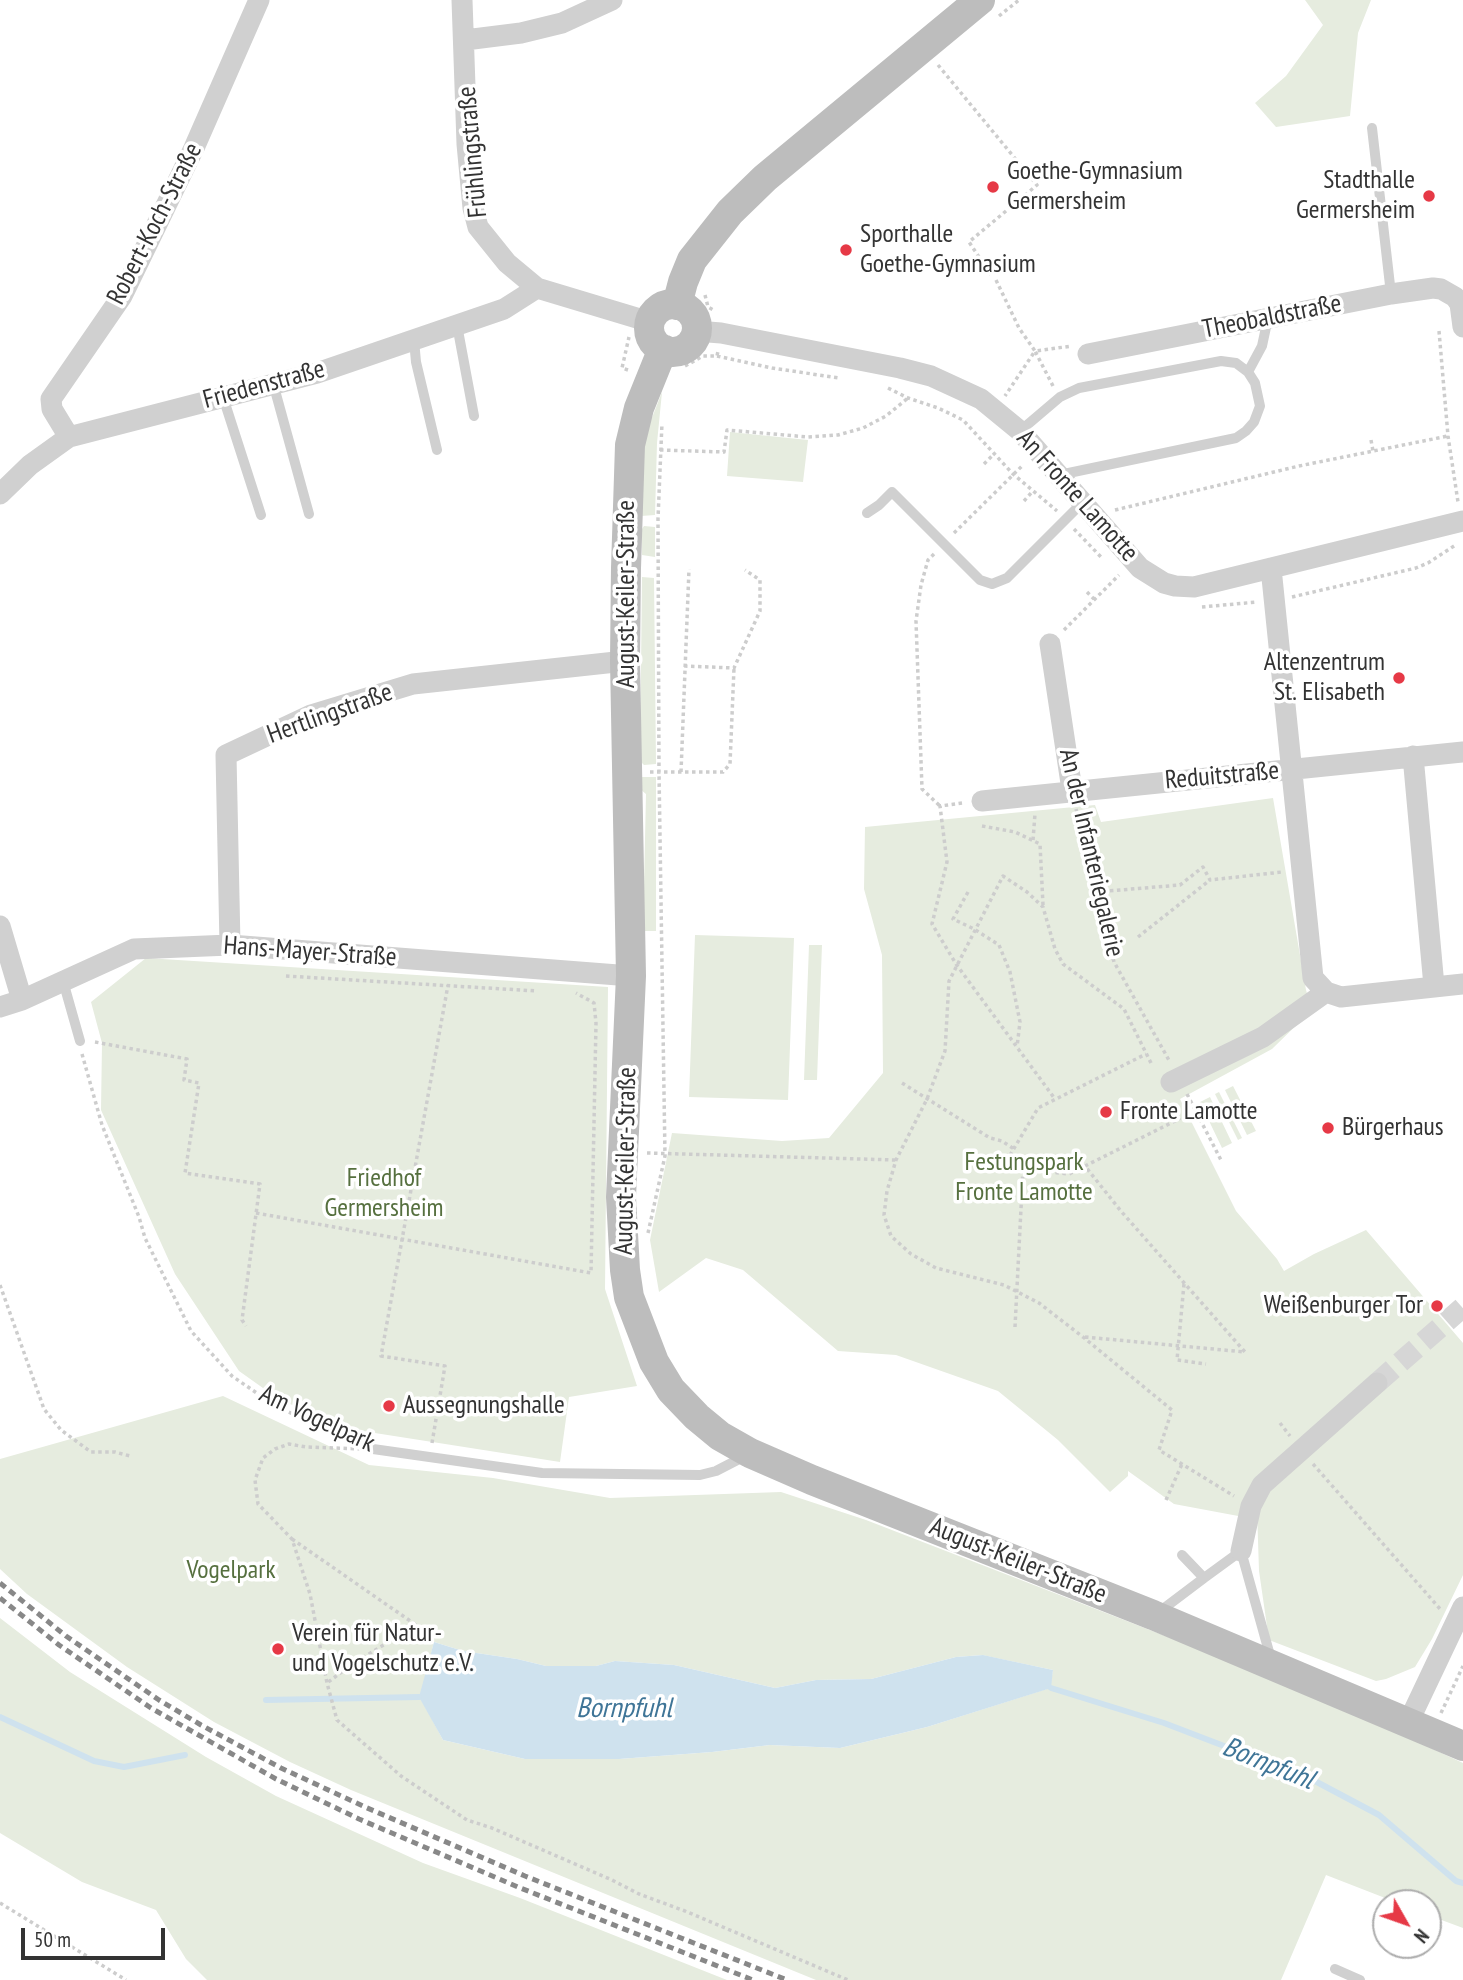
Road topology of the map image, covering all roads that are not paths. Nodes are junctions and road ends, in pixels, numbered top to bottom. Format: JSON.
{"nodes":[{"id":1,"x":259,"y":0,"type":"edge"},
{"id":2,"x":462,"y":0,"type":"edge"},
{"id":3,"x":612,"y":0,"type":"edge"},
{"id":4,"x":989,"y":8,"type":"edge"},
{"id":5,"x":465,"y":40,"type":"junction"},
{"id":6,"x":1373,"y":128,"type":"dead end"},
{"id":7,"x":537,"y":288,"type":"junction"},
{"id":8,"x":1391,"y":294,"type":"junction"},
{"id":9,"x":677,"y":304,"type":"junction"},
{"id":10,"x":1268,"y":318,"type":"junction"},
{"id":11,"x":650,"y":322,"type":"junction"},
{"id":12,"x":457,"y":326,"type":"junction"},
{"id":13,"x":1463,"y":327,"type":"edge"},
{"id":14,"x":709,"y":332,"type":"junction"},
{"id":15,"x":414,"y":340,"type":"junction"},
{"id":16,"x":1088,"y":354,"type":"road end"},
{"id":17,"x":671,"y":361,"type":"junction"},
{"id":18,"x":1248,"y":372,"type":"junction"},
{"id":19,"x":273,"y":383,"type":"junction"},
{"id":20,"x":223,"y":397,"type":"junction"},
{"id":21,"x":474,"y":416,"type":"dead end"},
{"id":22,"x":1020,"y":430,"type":"junction"},
{"id":23,"x":69,"y":437,"type":"junction"},
{"id":24,"x":437,"y":450,"type":"dead end"},
{"id":25,"x":1059,"y":475,"type":"junction"},
{"id":26,"x":0,"y":494,"type":"edge"},
{"id":27,"x":1088,"y":509,"type":"junction"},
{"id":28,"x":867,"y":513,"type":"dead end"},
{"id":29,"x":309,"y":514,"type":"dead end"},
{"id":30,"x":261,"y":515,"type":"dead end"},
{"id":31,"x":1462,"y":521,"type":"edge"},
{"id":32,"x":1271,"y":568,"type":"junction"},
{"id":33,"x":1050,"y":644,"type":"road end"},
{"id":34,"x":625,"y":661,"type":"junction"},
{"id":35,"x":1463,"y":752,"type":"edge"},
{"id":36,"x":1413,"y":755,"type":"junction"},
{"id":37,"x":1291,"y":770,"type":"junction"},
{"id":38,"x":1072,"y":790,"type":"junction"},
{"id":39,"x":982,"y":801,"type":"road end"},
{"id":40,"x":0,"y":926,"type":"edge"},
{"id":41,"x":230,"y":945,"type":"junction"},
{"id":42,"x":631,"y":976,"type":"junction"},
{"id":43,"x":63,"y":981,"type":"junction"},
{"id":44,"x":1463,"y":984,"type":"edge"},
{"id":45,"x":1434,"y":986,"type":"junction"},
{"id":46,"x":1325,"y":992,"type":"junction"},
{"id":47,"x":22,"y":1000,"type":"junction"},
{"id":48,"x":0,"y":1007,"type":"edge"},
{"id":49,"x":80,"y":1041,"type":"road end"},
{"id":50,"x":1175,"y":1085,"type":"road end"},
{"id":51,"x":1377,"y":1383,"type":"tunnel mouth"},
{"id":52,"x":373,"y":1449,"type":"road end"},
{"id":53,"x":750,"y":1454,"type":"junction"},
{"id":54,"x":1241,"y":1551,"type":"junction"},
{"id":55,"x":1182,"y":1555,"type":"dead end"},
{"id":56,"x":1204,"y":1578,"type":"junction"},
{"id":57,"x":1153,"y":1615,"type":"junction"},
{"id":58,"x":1459,"y":1616,"type":"edge"},
{"id":59,"x":1273,"y":1665,"type":"junction"},
{"id":60,"x":1411,"y":1717,"type":"junction"},
{"id":61,"x":1463,"y":1746,"type":"edge"},
{"id":62,"x":1335,"y":1969,"type":"dead end"},
{"id":63,"x":1360,"y":1980,"type":"edge"}],
"edges":[{"from":1,"to":23,"type":"street","name":"Robert-Koch-Straße"},
{"from":2,"to":5,"type":"street","name":"Frühlingstraße"},
{"from":3,"to":5,"type":"street"},
{"from":4,"to":9,"type":"street"},
{"from":5,"to":7,"type":"street","name":"Frühlingstraße"},
{"from":6,"to":8,"type":"lane"},
{"from":7,"to":11,"type":"street","name":"Frühlingstraße"},
{"from":7,"to":12,"type":"street","name":"Friedenstraße"},
{"from":8,"to":10,"type":"street","name":"Theobaldstraße"},
{"from":8,"to":13,"type":"street","name":"Theobaldstraße"},
{"from":9,"to":11,"type":"street"},
{"from":9,"to":14,"type":"street"},
{"from":10,"to":16,"type":"street","name":"Theobaldstraße"},
{"from":10,"to":18,"type":"lane"},
{"from":11,"to":17,"type":"street"},
{"from":12,"to":15,"type":"street","name":"Friedenstraße"},
{"from":12,"to":21,"type":"lane"},
{"from":14,"to":17,"type":"street"},
{"from":14,"to":22,"type":"street","name":"An Fronte Lamotte"},
{"from":15,"to":19,"type":"street","name":"Friedenstraße"},
{"from":15,"to":24,"type":"lane"},
{"from":17,"to":34,"type":"street","name":"August-Keiler-Straße"},
{"from":18,"to":22,"type":"lane"},
{"from":18,"to":25,"type":"lane"},
{"from":19,"to":20,"type":"street","name":"Friedenstraße"},
{"from":19,"to":29,"type":"lane"},
{"from":20,"to":23,"type":"street","name":"Friedenstraße"},
{"from":20,"to":30,"type":"lane"},
{"from":22,"to":25,"type":"street","name":"An Fronte Lamotte"},
{"from":23,"to":26,"type":"street","name":"Friedenstraße"},
{"from":25,"to":27,"type":"street","name":"An Fronte Lamotte"},
{"from":27,"to":28,"type":"lane"},
{"from":27,"to":32,"type":"street","name":"An Fronte Lamotte"},
{"from":31,"to":32,"type":"street","name":"An Fronte Lamotte"},
{"from":32,"to":37,"type":"street"},
{"from":33,"to":38,"type":"street","name":"An der Infanteriegalerie"},
{"from":34,"to":41,"type":"street","name":"Hertlingstraße"},
{"from":34,"to":42,"type":"street","name":"August-Keiler-Straße"},
{"from":35,"to":36,"type":"street","name":"Reduitstraße"},
{"from":36,"to":37,"type":"street","name":"Reduitstraße"},
{"from":36,"to":45,"type":"street"},
{"from":37,"to":38,"type":"street","name":"Reduitstraße"},
{"from":37,"to":46,"type":"street"},
{"from":38,"to":39,"type":"street","name":"Reduitstraße"},
{"from":40,"to":47,"type":"street"},
{"from":41,"to":42,"type":"street","name":"Hans-Mayer-Straße"},
{"from":41,"to":43,"type":"street","name":"Hans-Mayer-Straße"},
{"from":42,"to":53,"type":"street","name":"August-Keiler-Straße"},
{"from":43,"to":47,"type":"street","name":"Hans-Mayer-Straße"},
{"from":43,"to":49,"type":"lane"},
{"from":44,"to":45,"type":"street"},
{"from":45,"to":46,"type":"street"},
{"from":46,"to":50,"type":"street"},
{"from":47,"to":48,"type":"street","name":"Hans-Mayer-Straße"},
{"from":51,"to":54,"type":"street"},
{"from":52,"to":53,"type":"lane","name":"Am Vogelpark"},
{"from":53,"to":57,"type":"street","name":"August-Keiler-Straße"},
{"from":54,"to":56,"type":"lane"},
{"from":54,"to":59,"type":"lane"},
{"from":55,"to":56,"type":"lane"},
{"from":56,"to":57,"type":"lane"},
{"from":57,"to":59,"type":"street","name":"August-Keiler-Straße"},
{"from":58,"to":60,"type":"street"},
{"from":59,"to":60,"type":"street","name":"August-Keiler-Straße"},
{"from":60,"to":61,"type":"street","name":"August-Keiler-Straße"},
{"from":62,"to":63,"type":"lane"}]}
